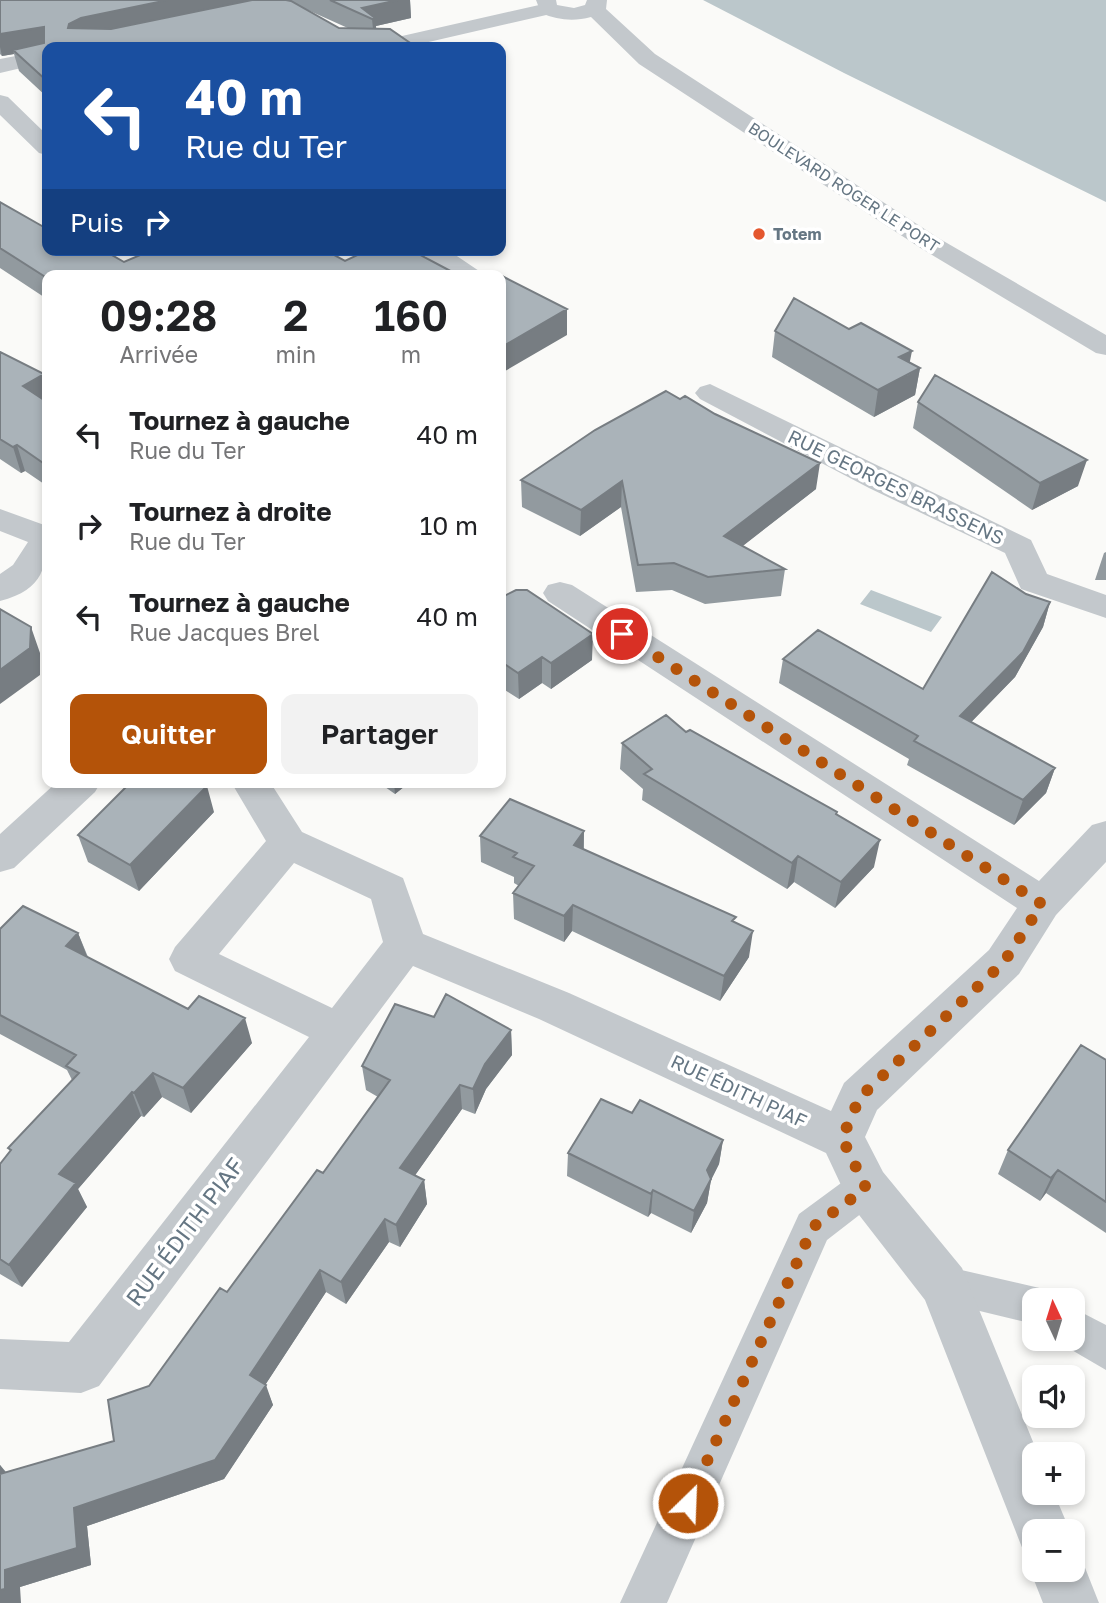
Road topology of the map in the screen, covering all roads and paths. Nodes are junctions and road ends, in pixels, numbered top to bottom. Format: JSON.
{"nodes":[{"id":1,"x":547,"y":4,"type":"edge"},
{"id":2,"x":596,"y":4,"type":"edge"},
{"id":3,"x":399,"y":42,"type":"edge"},
{"id":4,"x":42,"y":57,"type":"edge"},
{"id":5,"x":0,"y":66,"type":"edge"},
{"id":6,"x":0,"y":102,"type":"edge"},
{"id":7,"x":42,"y":143,"type":"edge"},
{"id":8,"x":439,"y":256,"type":"edge"},
{"id":9,"x":463,"y":270,"type":"edge"},
{"id":10,"x":1106,"y":347,"type":"edge"},
{"id":11,"x":710,"y":393,"type":"dead end"},
{"id":12,"x":0,"y":519,"type":"edge"},
{"id":13,"x":42,"y":536,"type":"edge"},
{"id":14,"x":42,"y":546,"type":"edge"},
{"id":15,"x":0,"y":590,"type":"edge"},
{"id":16,"x":560,"y":593,"type":"dead end"},
{"id":17,"x":1106,"y":607,"type":"edge"},
{"id":18,"x":75,"y":788,"type":"edge"},
{"id":19,"x":254,"y":788,"type":"edge"},
{"id":20,"x":1106,"y":836,"type":"edge"},
{"id":21,"x":288,"y":843,"type":"junction"},
{"id":22,"x":0,"y":857,"type":"edge"},
{"id":23,"x":1042,"y":904,"type":"junction"},
{"id":24,"x":405,"y":945,"type":"junction"},
{"id":25,"x":338,"y":1031,"type":"junction"},
{"id":26,"x":842,"y":1138,"type":"junction"},
{"id":27,"x":866,"y":1188,"type":"junction"},
{"id":28,"x":944,"y":1285,"type":"junction"},
{"id":29,"x":1022,"y":1301,"type":"edge"},
{"id":30,"x":1085,"y":1336,"type":"edge"},
{"id":31,"x":1106,"y":1349,"type":"edge"},
{"id":32,"x":0,"y":1364,"type":"edge"},
{"id":33,"x":1037,"y":1519,"type":"edge"},
{"id":34,"x":1063,"y":1582,"type":"edge"},
{"id":35,"x":643,"y":1603,"type":"edge"},
{"id":36,"x":1071,"y":1603,"type":"edge"}],
"edges":[{"from":1,"to":2,"type":"street"},
{"from":1,"to":3,"type":"street"},
{"from":2,"to":10,"type":"street","name":"BOULEVARD ROGER LE PORT"},
{"from":4,"to":5,"type":"street"},
{"from":6,"to":7,"type":"street"},
{"from":8,"to":9,"type":"street"},
{"from":11,"to":17,"type":"street","name":"RUE GEORGES BRASSENS"},
{"from":12,"to":13,"type":"street"},
{"from":14,"to":15,"type":"street"},
{"from":16,"to":23,"type":"street"},
{"from":18,"to":22,"type":"street"},
{"from":19,"to":21,"type":"street"},
{"from":20,"to":23,"type":"street"},
{"from":21,"to":24,"type":"street"},
{"from":21,"to":25,"type":"street"},
{"from":23,"to":26,"type":"street"},
{"from":24,"to":25,"type":"street","name":"RUE ÉDITH PIAF"},
{"from":24,"to":26,"type":"street","name":"RUE ÉDITH PIAF"},
{"from":25,"to":32,"type":"street","name":"RUE ÉDITH PIAF"},
{"from":26,"to":27,"type":"street"},
{"from":27,"to":28,"type":"street"},
{"from":27,"to":35,"type":"lane"},
{"from":28,"to":29,"type":"lane"},
{"from":28,"to":33,"type":"street"},
{"from":30,"to":31,"type":"lane"},
{"from":34,"to":36,"type":"street"}]}
